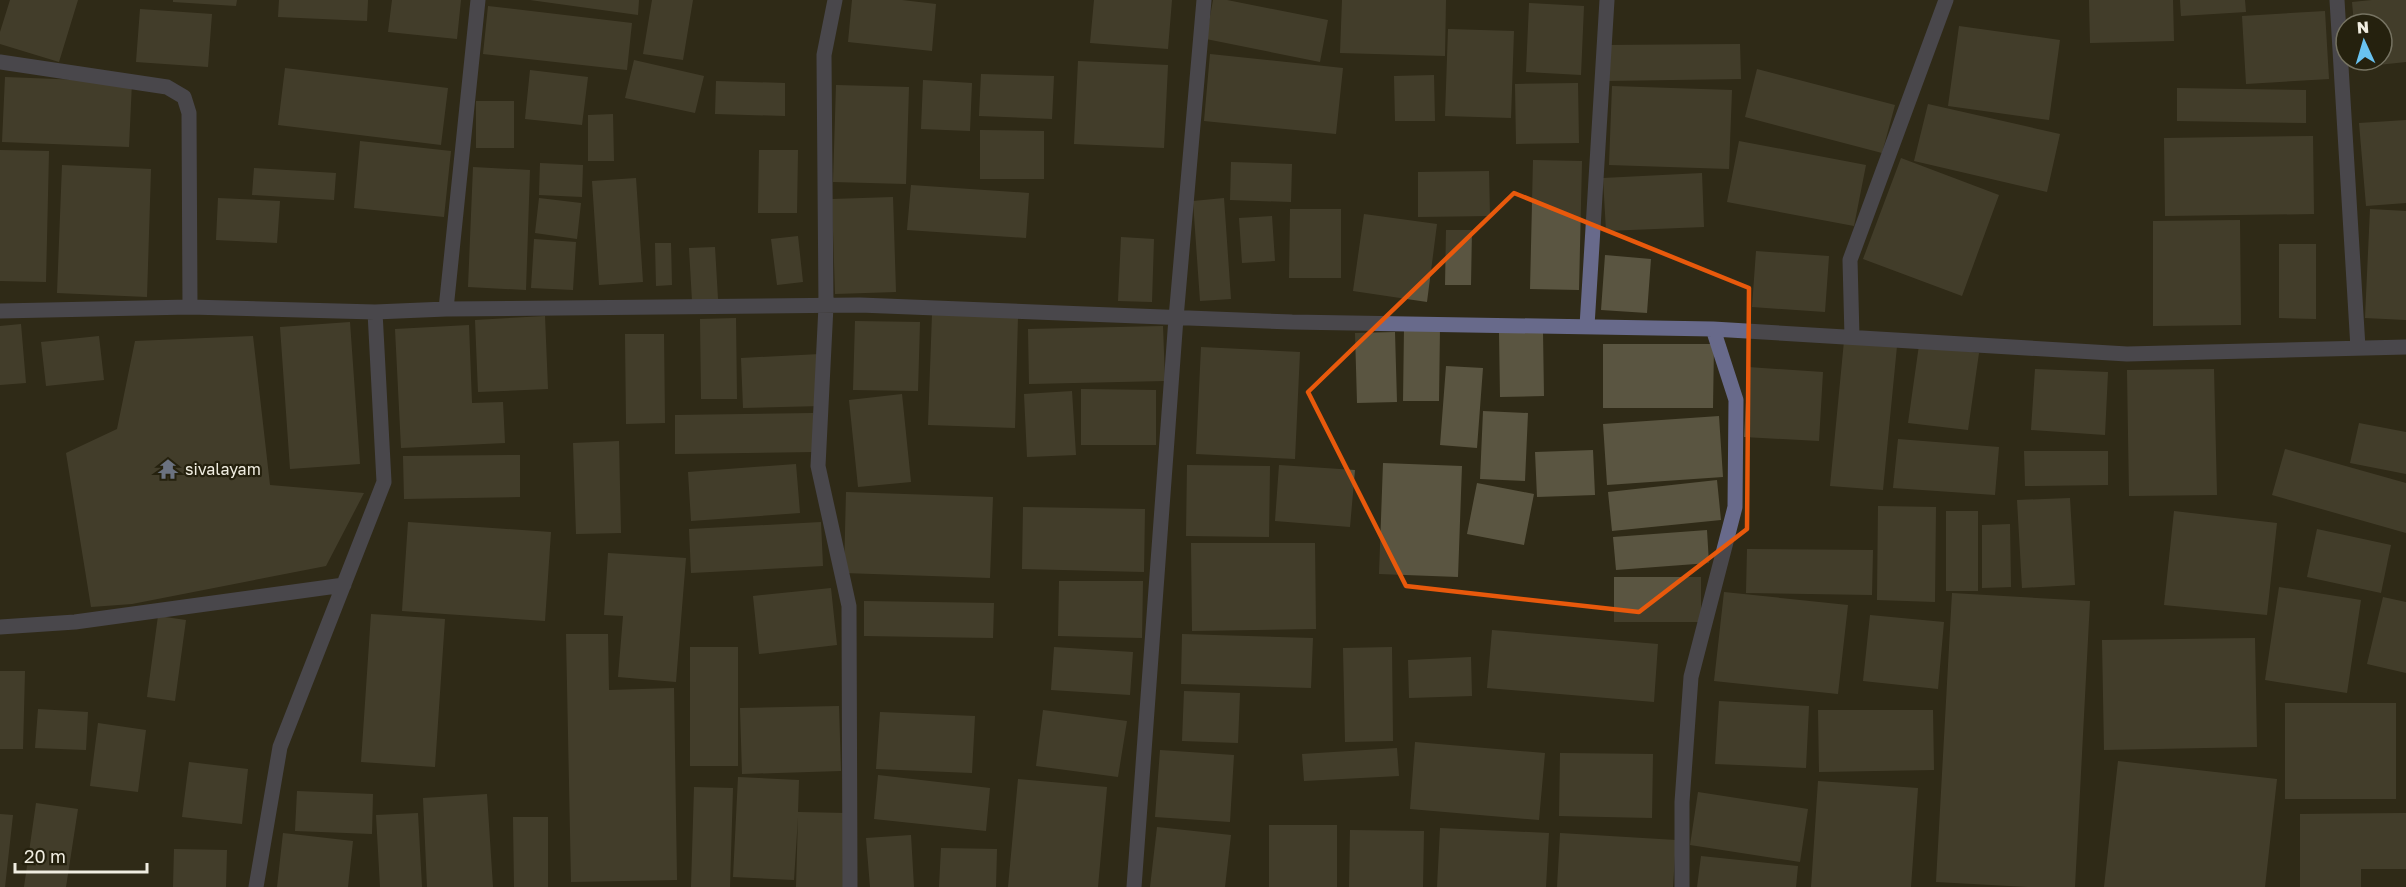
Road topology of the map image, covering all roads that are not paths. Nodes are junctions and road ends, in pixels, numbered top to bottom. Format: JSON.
{"nodes":[{"id":1,"x":478,"y":0,"type":"edge"},
{"id":2,"x":835,"y":0,"type":"edge"},
{"id":3,"x":1203,"y":0,"type":"edge"},
{"id":4,"x":1607,"y":0,"type":"edge"},
{"id":5,"x":1946,"y":0,"type":"edge"},
{"id":6,"x":2337,"y":0,"type":"edge"},
{"id":7,"x":0,"y":62,"type":"edge"},
{"id":8,"x":826,"y":306,"type":"junction"},
{"id":9,"x":190,"y":307,"type":"junction"},
{"id":10,"x":446,"y":309,"type":"junction"},
{"id":11,"x":0,"y":311,"type":"edge"},
{"id":12,"x":375,"y":312,"type":"junction"},
{"id":13,"x":1176,"y":318,"type":"junction"},
{"id":14,"x":1587,"y":326,"type":"junction"},
{"id":15,"x":1713,"y":329,"type":"junction"},
{"id":16,"x":1852,"y":337,"type":"junction"},
{"id":17,"x":2406,"y":347,"type":"edge"},
{"id":18,"x":2358,"y":348,"type":"junction"},
{"id":19,"x":344,"y":585,"type":"junction"},
{"id":20,"x":0,"y":627,"type":"edge"},
{"id":21,"x":256,"y":887,"type":"edge"},
{"id":22,"x":850,"y":887,"type":"edge"},
{"id":23,"x":1134,"y":887,"type":"edge"},
{"id":24,"x":1682,"y":887,"type":"edge"}],
"edges":[{"from":1,"to":10,"type":"street"},
{"from":2,"to":8,"type":"street"},
{"from":3,"to":13,"type":"street"},
{"from":4,"to":14,"type":"street"},
{"from":5,"to":16,"type":"street"},
{"from":6,"to":18,"type":"street"},
{"from":7,"to":9,"type":"street"},
{"from":8,"to":10,"type":"street"},
{"from":8,"to":13,"type":"street"},
{"from":8,"to":22,"type":"street"},
{"from":9,"to":11,"type":"street"},
{"from":9,"to":12,"type":"street"},
{"from":10,"to":12,"type":"street"},
{"from":12,"to":19,"type":"street"},
{"from":13,"to":14,"type":"street"},
{"from":13,"to":23,"type":"street"},
{"from":14,"to":15,"type":"street"},
{"from":15,"to":16,"type":"street"},
{"from":15,"to":24,"type":"street"},
{"from":16,"to":18,"type":"street"},
{"from":17,"to":18,"type":"street"},
{"from":19,"to":20,"type":"street"},
{"from":19,"to":21,"type":"street"}]}
